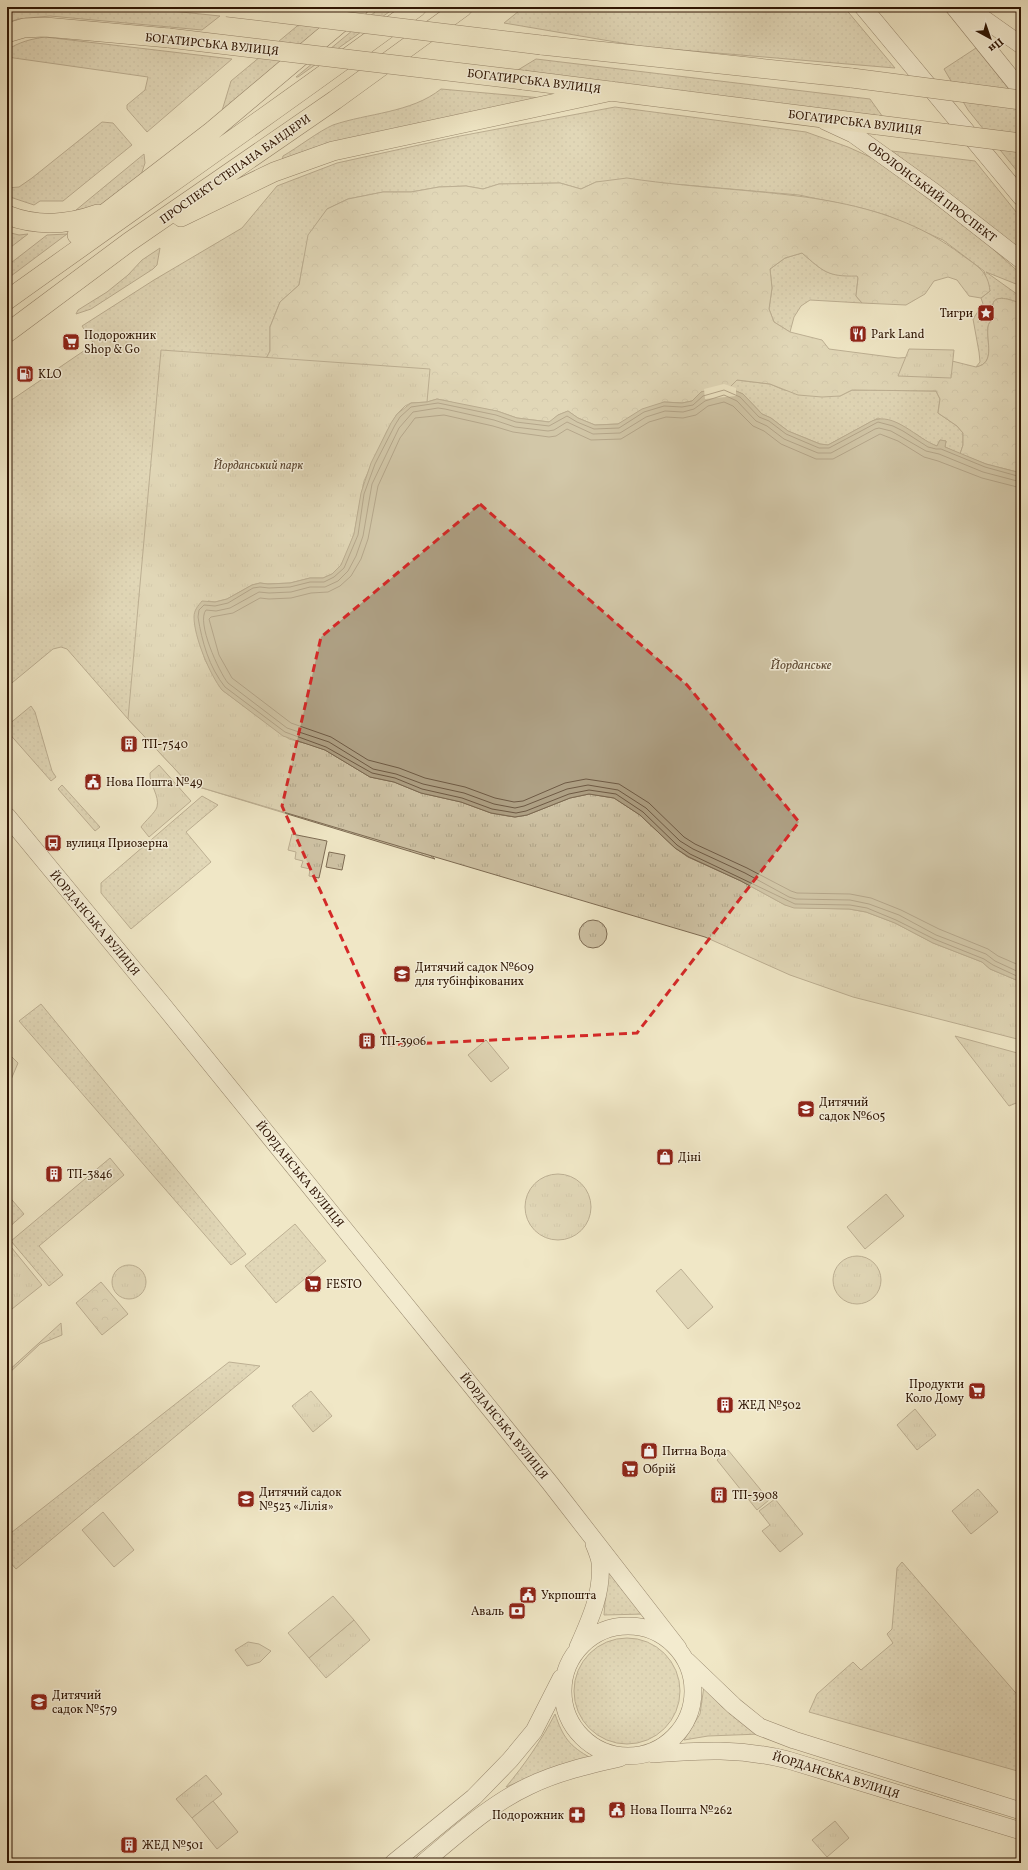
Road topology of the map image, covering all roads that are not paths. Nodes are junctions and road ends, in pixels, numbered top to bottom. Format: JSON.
{"nodes":[{"id":1,"x":227,"y":7,"type":"edge"},
{"id":2,"x":359,"y":7,"type":"edge"},
{"id":3,"x":417,"y":7,"type":"edge"},
{"id":4,"x":463,"y":7,"type":"edge"},
{"id":5,"x":863,"y":7,"type":"edge"},
{"id":6,"x":954,"y":7,"type":"edge"},
{"id":7,"x":967,"y":7,"type":"edge"},
{"id":8,"x":7,"y":33,"type":"edge"},
{"id":9,"x":1021,"y":45,"type":"edge"},
{"id":10,"x":1021,"y":90,"type":"edge"},
{"id":11,"x":612,"y":91,"type":"junction"},
{"id":12,"x":1021,"y":100,"type":"edge"},
{"id":13,"x":818,"y":118,"type":"junction"},
{"id":14,"x":1021,"y":143,"type":"edge"},
{"id":15,"x":1021,"y":197,"type":"edge"},
{"id":16,"x":110,"y":209,"type":"junction"},
{"id":17,"x":7,"y":215,"type":"edge"},
{"id":18,"x":129,"y":242,"type":"junction"},
{"id":19,"x":1021,"y":260,"type":"edge"},
{"id":20,"x":7,"y":296,"type":"edge"},
{"id":21,"x":7,"y":300,"type":"edge"},
{"id":22,"x":7,"y":333,"type":"edge"},
{"id":23,"x":7,"y":816,"type":"edge"},
{"id":24,"x":591,"y":1534,"type":"junction"},
{"id":25,"x":577,"y":1649,"type":"junction"},
{"id":26,"x":681,"y":1653,"type":"junction"},
{"id":27,"x":566,"y":1669,"type":"junction"},
{"id":28,"x":646,"y":1754,"type":"junction"},
{"id":29,"x":624,"y":1757,"type":"junction"},
{"id":30,"x":1021,"y":1811,"type":"edge"},
{"id":31,"x":1021,"y":1831,"type":"edge"},
{"id":32,"x":394,"y":1863,"type":"edge"},
{"id":33,"x":423,"y":1863,"type":"edge"}],
"edges":[{"from":1,"to":12,"type":"main road","bridge":true},
{"from":2,"to":16,"type":"main road"},
{"from":3,"to":21,"type":"main road","name":"ПРОСПЕКТ СТЕПАНА БАНДЕРИ"},
{"from":4,"to":18,"type":"main road","name":"ПРОСПЕКТ СТЕПАНА БАНДЕРИ"},
{"from":5,"to":15,"type":"main road"},
{"from":6,"to":10,"type":"main road"},
{"from":7,"to":9,"type":"main road"},
{"from":8,"to":11,"type":"main road","name":"БОГАТИРСЬКА ВУЛИЦЯ","bridge":true},
{"from":11,"to":13,"type":"main road","name":"БОГАТИРСЬКА ВУЛИЦЯ"},
{"from":11,"to":18,"type":"main road"},
{"from":13,"to":14,"type":"main road","name":"БОГАТИРСЬКА ВУЛИЦЯ","bridge":true},
{"from":13,"to":19,"type":"main road","name":"ОБОЛОНСЬКИЙ ПРОСПЕКТ"},
{"from":16,"to":17,"type":"main road"},
{"from":16,"to":20,"type":"main road"},
{"from":18,"to":22,"type":"main road","name":"ПРОСПЕКТ СТЕПАНА БАНДЕРИ"},
{"from":23,"to":24,"type":"main road","name":"ЙОРДАНСЬКА ВУЛИЦЯ"},
{"from":24,"to":25,"type":"main road","name":"ЙОРДАНСЬКА ВУЛИЦЯ"},
{"from":24,"to":26,"type":"main road","name":"ЙОРДАНСЬКА ВУЛИЦЯ"},
{"from":25,"to":26,"type":"main road"},
{"from":25,"to":27,"type":"main road"},
{"from":26,"to":28,"type":"main road"},
{"from":26,"to":30,"type":"main road","name":"ЙОРДАНСЬКА ВУЛИЦЯ"},
{"from":27,"to":29,"type":"main road"},
{"from":27,"to":32,"type":"main road"},
{"from":28,"to":29,"type":"main road"},
{"from":28,"to":31,"type":"main road","name":"ЙОРДАНСЬКА ВУЛИЦЯ"},
{"from":29,"to":33,"type":"main road"}]}
